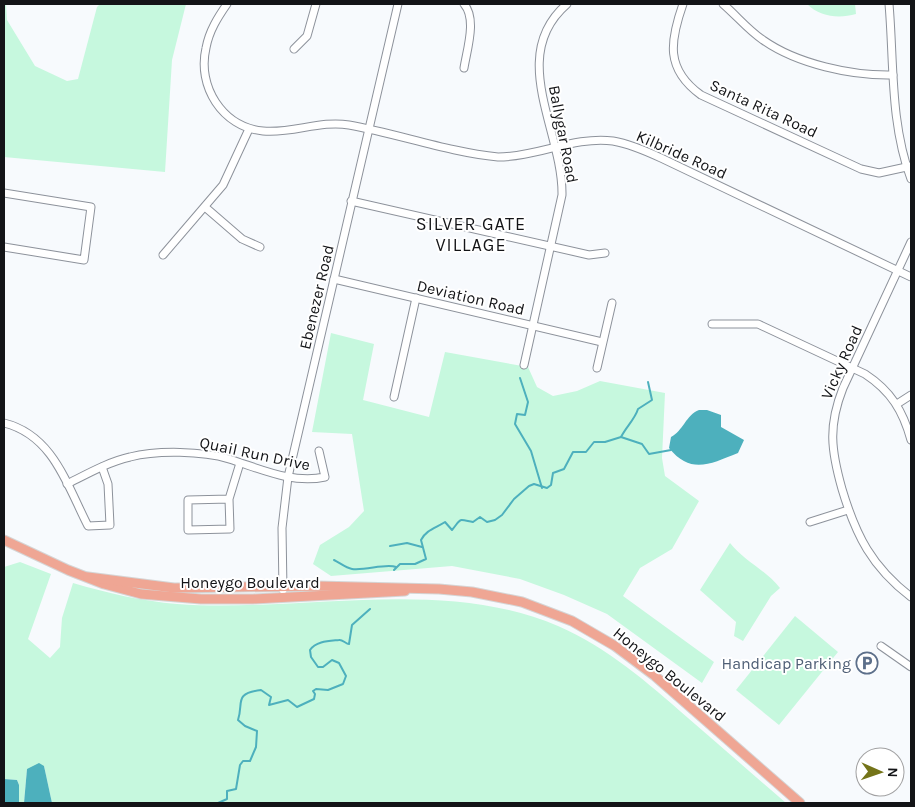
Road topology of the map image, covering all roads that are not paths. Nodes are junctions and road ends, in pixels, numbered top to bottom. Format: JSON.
{"nodes":[{"id":1,"x":228,"y":4,"type":"edge"},
{"id":2,"x":316,"y":4,"type":"edge"},
{"id":3,"x":398,"y":4,"type":"edge"},
{"id":4,"x":465,"y":4,"type":"edge"},
{"id":5,"x":567,"y":4,"type":"edge"},
{"id":6,"x":683,"y":4,"type":"edge"},
{"id":7,"x":723,"y":4,"type":"edge"},
{"id":8,"x":889,"y":4,"type":"edge"},
{"id":9,"x":294,"y":49,"type":"dead end"},
{"id":10,"x":464,"y":68,"type":"dead end"},
{"id":11,"x":893,"y":75,"type":"junction"},
{"id":12,"x":249,"y":129,"type":"junction"},
{"id":13,"x":368,"y":129,"type":"junction"},
{"id":14,"x":554,"y":148,"type":"junction"},
{"id":15,"x":909,"y":167,"type":"edge"},
{"id":16,"x":911,"y":179,"type":"edge"},
{"id":17,"x":4,"y":193,"type":"edge"},
{"id":18,"x":351,"y":202,"type":"junction"},
{"id":19,"x":205,"y":208,"type":"junction"},
{"id":20,"x":911,"y":242,"type":"edge"},
{"id":21,"x":4,"y":247,"type":"edge"},
{"id":22,"x":260,"y":247,"type":"dead end"},
{"id":23,"x":551,"y":247,"type":"junction"},
{"id":24,"x":605,"y":252,"type":"dead end"},
{"id":25,"x":163,"y":255,"type":"dead end"},
{"id":26,"x":898,"y":270,"type":"junction"},
{"id":27,"x":911,"y":277,"type":"edge"},
{"id":28,"x":334,"y":279,"type":"junction"},
{"id":29,"x":416,"y":298,"type":"junction"},
{"id":30,"x":612,"y":303,"type":"dead end"},
{"id":31,"x":712,"y":324,"type":"dead end"},
{"id":32,"x":533,"y":326,"type":"junction"},
{"id":33,"x":602,"y":342,"type":"junction"},
{"id":34,"x":524,"y":365,"type":"dead end"},
{"id":35,"x":597,"y":368,"type":"dead end"},
{"id":36,"x":851,"y":368,"type":"junction"},
{"id":37,"x":911,"y":395,"type":"edge"},
{"id":38,"x":394,"y":398,"type":"dead end"},
{"id":39,"x":897,"y":404,"type":"junction"},
{"id":40,"x":4,"y":423,"type":"edge"},
{"id":41,"x":911,"y":440,"type":"edge"},
{"id":42,"x":319,"y":451,"type":"dead end"},
{"id":43,"x":240,"y":463,"type":"junction"},
{"id":44,"x":102,"y":467,"type":"junction"},
{"id":45,"x":288,"y":477,"type":"junction"},
{"id":46,"x":67,"y":484,"type":"junction"},
{"id":47,"x":229,"y":499,"type":"junction"},
{"id":48,"x":848,"y":510,"type":"junction"},
{"id":49,"x":810,"y":522,"type":"dead end"},
{"id":50,"x":4,"y":540,"type":"edge"},
{"id":51,"x":88,"y":577,"type":"junction"},
{"id":52,"x":283,"y":587,"type":"junction"},
{"id":53,"x":414,"y":589,"type":"junction"},
{"id":54,"x":911,"y":597,"type":"edge"},
{"id":55,"x":283,"y":598,"type":"junction"},
{"id":56,"x":881,"y":646,"type":"dead end"},
{"id":57,"x":911,"y":667,"type":"edge"},
{"id":58,"x":800,"y":803,"type":"edge"}],
"edges":[{"from":1,"to":12,"type":"street"},
{"from":2,"to":9,"type":"street"},
{"from":3,"to":13,"type":"street","name":"Ebenezer Road"},
{"from":4,"to":10,"type":"street"},
{"from":5,"to":14,"type":"street","name":"Ballygar Road"},
{"from":6,"to":15,"type":"street","name":"Santa Rita Road"},
{"from":7,"to":11,"type":"street"},
{"from":8,"to":11,"type":"street"},
{"from":11,"to":15,"type":"street"},
{"from":12,"to":13,"type":"street","name":"Kilbride Road"},
{"from":12,"to":19,"type":"street"},
{"from":13,"to":14,"type":"street","name":"Kilbride Road"},
{"from":13,"to":18,"type":"street","name":"Ebenezer Road"},
{"from":14,"to":23,"type":"street","name":"Ballygar Road"},
{"from":14,"to":26,"type":"street","name":"Kilbride Road"},
{"from":15,"to":16,"type":"street"},
{"from":17,"to":21,"type":"street"},
{"from":18,"to":23,"type":"street"},
{"from":18,"to":28,"type":"street","name":"Ebenezer Road"},
{"from":19,"to":22,"type":"street"},
{"from":19,"to":25,"type":"street"},
{"from":20,"to":26,"type":"street","name":"Vicky Road"},
{"from":23,"to":24,"type":"street"},
{"from":23,"to":32,"type":"street","name":"Ballygar Road"},
{"from":26,"to":27,"type":"street","name":"Kilbride Road"},
{"from":26,"to":36,"type":"street","name":"Vicky Road"},
{"from":28,"to":29,"type":"street","name":"Deviation Road"},
{"from":28,"to":45,"type":"street","name":"Ebenezer Road"},
{"from":29,"to":32,"type":"street","name":"Deviation Road"},
{"from":29,"to":38,"type":"street"},
{"from":30,"to":33,"type":"street"},
{"from":31,"to":36,"type":"street"},
{"from":32,"to":33,"type":"street","name":"Deviation Road"},
{"from":32,"to":34,"type":"street","name":"Ballygar Road"},
{"from":33,"to":35,"type":"street"},
{"from":36,"to":39,"type":"street"},
{"from":36,"to":48,"type":"street","name":"Vicky Road"},
{"from":37,"to":39,"type":"street"},
{"from":39,"to":41,"type":"street"},
{"from":40,"to":46,"type":"street"},
{"from":42,"to":45,"type":"street","name":"Quail Run Drive"},
{"from":43,"to":44,"type":"street","name":"Quail Run Drive"},
{"from":43,"to":45,"type":"street","name":"Quail Run Drive"},
{"from":43,"to":47,"type":"street"},
{"from":44,"to":46,"type":"street","name":"Quail Run Drive"},
{"from":44,"to":46,"type":"street"},
{"from":45,"to":52,"type":"street","name":"Ebenezer Road"},
{"from":47,"to":47,"type":"street"},
{"from":48,"to":49,"type":"street"},
{"from":48,"to":54,"type":"street","name":"Vicky Road"},
{"from":50,"to":51,"type":"main road","name":"Honeygo Boulevard"},
{"from":51,"to":52,"type":"main road","name":"Honeygo Boulevard"},
{"from":51,"to":55,"type":"main road","name":"Honeygo Boulevard"},
{"from":52,"to":53,"type":"main road","name":"Honeygo Boulevard"},
{"from":52,"to":55,"type":"street","name":"Ebenezer Road"},
{"from":53,"to":55,"type":"main road","name":"Honeygo Boulevard"},
{"from":53,"to":58,"type":"main road","name":"Honeygo Boulevard"},
{"from":56,"to":57,"type":"street"}]}
